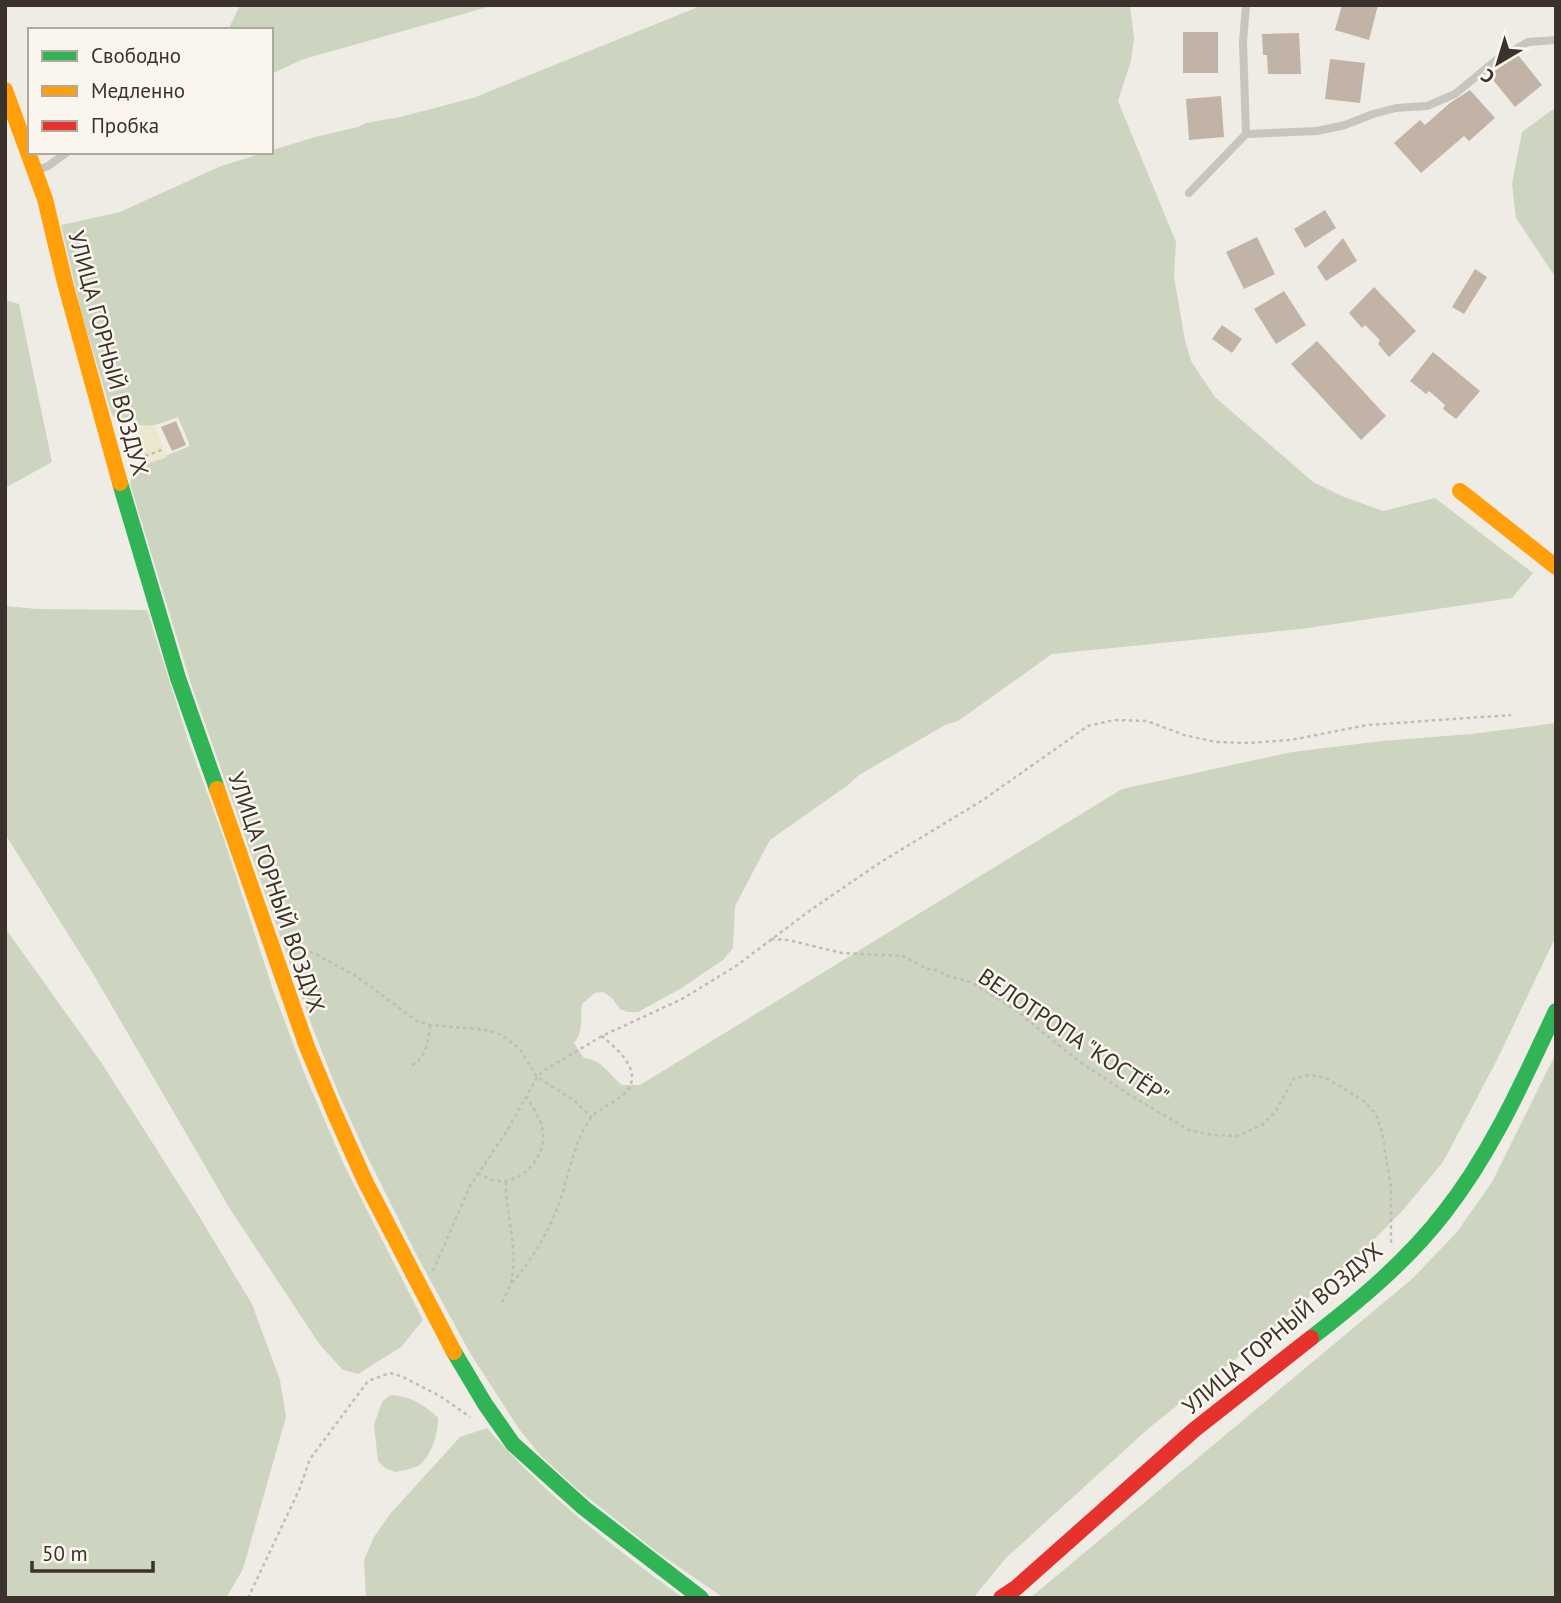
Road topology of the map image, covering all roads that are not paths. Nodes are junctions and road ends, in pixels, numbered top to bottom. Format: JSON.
{"nodes":[{"id":1,"x":1246,"y":5,"type":"edge"},
{"id":2,"x":1556,"y":40,"type":"edge"},
{"id":3,"x":5,"y":90,"type":"edge"},
{"id":4,"x":1246,"y":134,"type":"junction"},
{"id":5,"x":28,"y":152,"type":"edge"},
{"id":6,"x":29,"y":154,"type":"edge"},
{"id":7,"x":65,"y":154,"type":"edge"},
{"id":8,"x":35,"y":171,"type":"junction"},
{"id":9,"x":1189,"y":193,"type":"dead end"},
{"id":10,"x":1460,"y":491,"type":"dead end"},
{"id":11,"x":1556,"y":567,"type":"edge"},
{"id":12,"x":1556,"y":1011,"type":"edge"},
{"id":13,"x":701,"y":1598,"type":"edge"},
{"id":14,"x":1001,"y":1598,"type":"edge"}],
"edges":[{"from":1,"to":4,"type":"lane"},
{"from":2,"to":4,"type":"lane"},
{"from":3,"to":5,"type":"street","name":"УЛИЦА ГОРНЫЙ ВОЗДУХ"},
{"from":4,"to":9,"type":"lane"},
{"from":6,"to":8,"type":"street","name":"УЛИЦА ГОРНЫЙ ВОЗДУХ"},
{"from":7,"to":8,"type":"lane"},
{"from":8,"to":13,"type":"street","name":"УЛИЦА ГОРНЫЙ ВОЗДУХ"},
{"from":10,"to":11,"type":"street"},
{"from":12,"to":14,"type":"street","name":"УЛИЦА ГОРНЫЙ ВОЗДУХ"}]}
